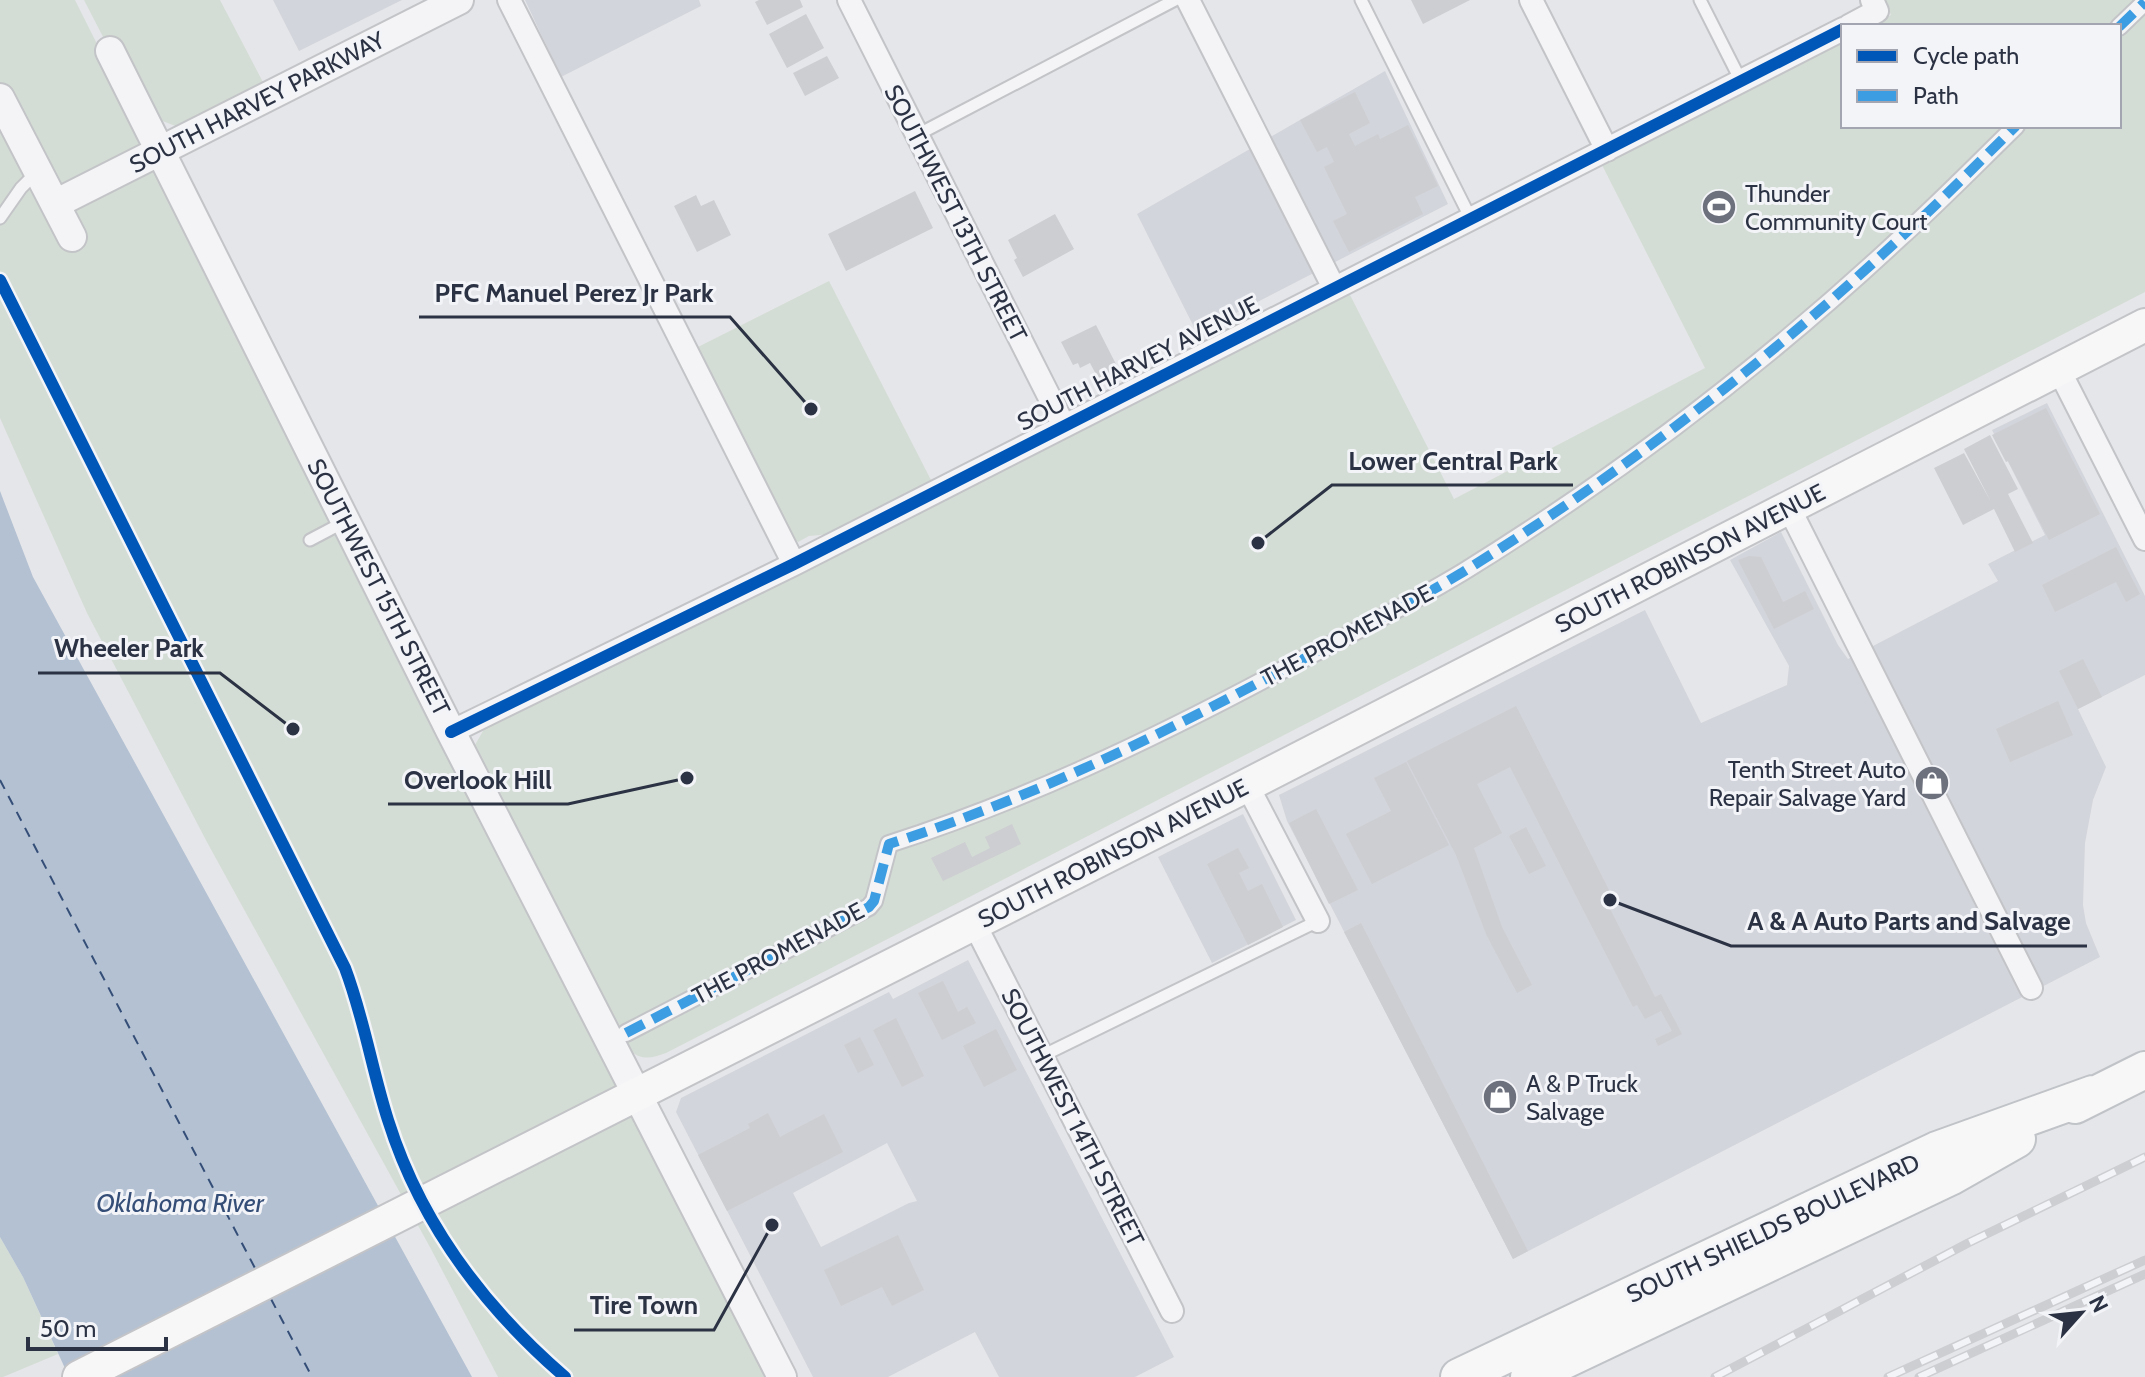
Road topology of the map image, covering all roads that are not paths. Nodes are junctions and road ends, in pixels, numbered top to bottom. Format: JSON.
{"nodes":[{"id":1,"x":459,"y":0,"type":"edge"},
{"id":2,"x":509,"y":0,"type":"edge"},
{"id":3,"x":849,"y":0,"type":"edge"},
{"id":4,"x":1175,"y":0,"type":"edge"},
{"id":5,"x":1188,"y":0,"type":"edge"},
{"id":6,"x":1361,"y":0,"type":"edge"},
{"id":7,"x":1531,"y":0,"type":"edge"},
{"id":8,"x":1700,"y":0,"type":"edge"},
{"id":9,"x":2145,"y":2,"type":"edge"},
{"id":10,"x":1875,"y":6,"type":"edge"},
{"id":11,"x":1852,"y":24,"type":"edge"},
{"id":12,"x":2121,"y":25,"type":"edge"},
{"id":13,"x":1841,"y":30,"type":"edge"},
{"id":14,"x":110,"y":51,"type":"dead end"},
{"id":15,"x":1741,"y":81,"type":"junction"},
{"id":16,"x":0,"y":98,"type":"edge"},
{"id":17,"x":2014,"y":128,"type":"edge"},
{"id":18,"x":917,"y":135,"type":"junction"},
{"id":19,"x":1607,"y":150,"type":"junction"},
{"id":20,"x":160,"y":151,"type":"junction"},
{"id":21,"x":38,"y":172,"type":"junction"},
{"id":22,"x":55,"y":204,"type":"junction"},
{"id":23,"x":0,"y":218,"type":"edge"},
{"id":24,"x":1471,"y":219,"type":"junction"},
{"id":25,"x":72,"y":237,"type":"dead end"},
{"id":26,"x":1334,"y":288,"type":"junction"},
{"id":27,"x":2145,"y":325,"type":"edge"},
{"id":28,"x":2059,"y":370,"type":"junction"},
{"id":29,"x":1064,"y":426,"type":"junction"},
{"id":30,"x":1789,"y":508,"type":"junction"},
{"id":31,"x":346,"y":521,"type":"junction"},
{"id":32,"x":2145,"y":539,"type":"edge"},
{"id":33,"x":310,"y":540,"type":"dead end"},
{"id":34,"x":794,"y":564,"type":"junction"},
{"id":35,"x":451,"y":732,"type":"junction"},
{"id":36,"x":1247,"y":785,"type":"junction"},
{"id":37,"x":1318,"y":921,"type":"joint"},
{"id":38,"x":974,"y":923,"type":"junction"},
{"id":39,"x":2031,"y":988,"type":"dead end"},
{"id":40,"x":626,"y":1033,"type":"dead end"},
{"id":41,"x":1042,"y":1056,"type":"junction"},
{"id":42,"x":2145,"y":1070,"type":"edge"},
{"id":43,"x":638,"y":1092,"type":"junction"},
{"id":44,"x":2093,"y":1094,"type":"junction"},
{"id":45,"x":1172,"y":1311,"type":"dead end"},
{"id":46,"x":79,"y":1377,"type":"edge"},
{"id":47,"x":782,"y":1377,"type":"edge"},
{"id":48,"x":1459,"y":1377,"type":"edge"},
{"id":49,"x":1529,"y":1377,"type":"edge"}],
"edges":[{"from":1,"to":20,"type":"street","name":"SOUTH HARVEY PARKWAY"},
{"from":2,"to":34,"type":"street"},
{"from":3,"to":18,"type":"street","name":"SOUTHWEST 13TH STREET"},
{"from":4,"to":18,"type":"lane"},
{"from":5,"to":26,"type":"street"},
{"from":6,"to":24,"type":"lane"},
{"from":7,"to":19,"type":"street"},
{"from":8,"to":15,"type":"lane"},
{"from":9,"to":12,"type":"street"},
{"from":10,"to":11,"type":"street"},
{"from":13,"to":15,"type":"street","name":"SOUTH HARVEY AVENUE"},
{"from":14,"to":20,"type":"street","name":"SOUTHWEST 15TH STREET"},
{"from":15,"to":19,"type":"street","name":"SOUTH HARVEY AVENUE"},
{"from":16,"to":21,"type":"street"},
{"from":17,"to":40,"type":"street","name":"THE PROMENADE"},
{"from":18,"to":29,"type":"street","name":"SOUTHWEST 13TH STREET"},
{"from":19,"to":24,"type":"street","name":"SOUTH HARVEY AVENUE"},
{"from":20,"to":22,"type":"street","name":"SOUTH HARVEY PARKWAY"},
{"from":20,"to":31,"type":"street","name":"SOUTHWEST 15TH STREET"},
{"from":21,"to":22,"type":"street"},
{"from":21,"to":23,"type":"lane"},
{"from":22,"to":25,"type":"street"},
{"from":24,"to":26,"type":"street","name":"SOUTH HARVEY AVENUE"},
{"from":26,"to":29,"type":"street","name":"SOUTH HARVEY AVENUE"},
{"from":27,"to":28,"type":"main road","name":"SOUTH ROBINSON AVENUE"},
{"from":28,"to":30,"type":"main road","name":"SOUTH ROBINSON AVENUE"},
{"from":28,"to":32,"type":"street"},
{"from":29,"to":34,"type":"street","name":"SOUTH HARVEY AVENUE"},
{"from":30,"to":36,"type":"main road","name":"SOUTH ROBINSON AVENUE"},
{"from":30,"to":39,"type":"street"},
{"from":31,"to":33,"type":"lane"},
{"from":31,"to":35,"type":"street","name":"SOUTHWEST 15TH STREET"},
{"from":34,"to":35,"type":"street","name":"SOUTH HARVEY AVENUE"},
{"from":35,"to":43,"type":"street","name":"SOUTHWEST 15TH STREET"},
{"from":36,"to":37,"type":"street"},
{"from":36,"to":38,"type":"main road","name":"SOUTH ROBINSON AVENUE"},
{"from":37,"to":41,"type":"lane"},
{"from":38,"to":41,"type":"street","name":"SOUTHWEST 14TH STREET"},
{"from":38,"to":43,"type":"main road","name":"SOUTH ROBINSON AVENUE"},
{"from":41,"to":45,"type":"street","name":"SOUTHWEST 14TH STREET"},
{"from":42,"to":44,"type":"main road","name":"SOUTH SHIELDS BOULEVARD"},
{"from":43,"to":46,"type":"main road","name":"SOUTH ROBINSON AVENUE"},
{"from":43,"to":47,"type":"street","name":"SOUTHWEST 15TH STREET"},
{"from":44,"to":48,"type":"main road","name":"SOUTH SHIELDS BOULEVARD"},
{"from":44,"to":49,"type":"main road","name":"SOUTH SHIELDS BOULEVARD"}]}
